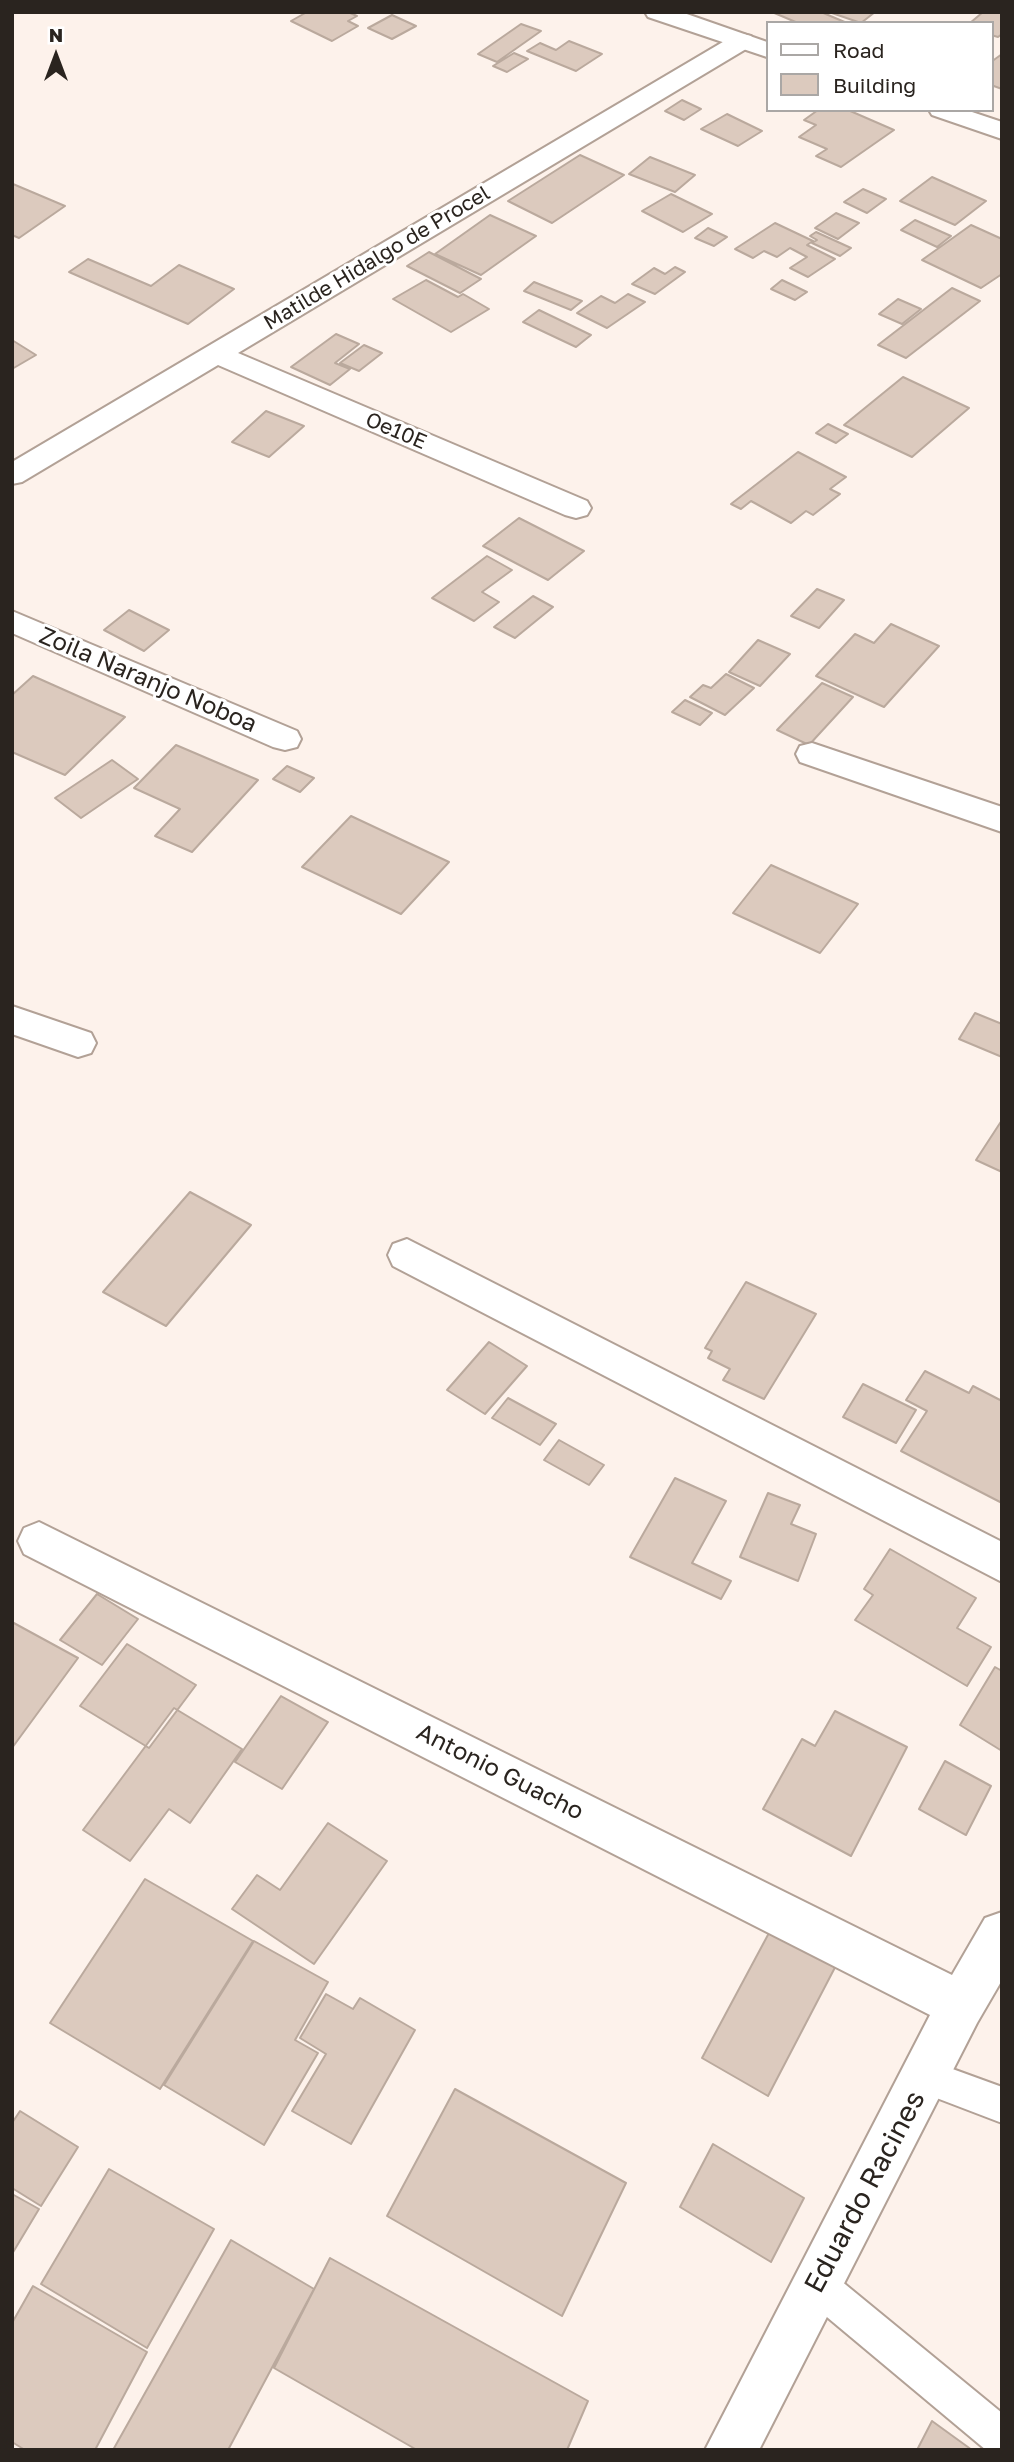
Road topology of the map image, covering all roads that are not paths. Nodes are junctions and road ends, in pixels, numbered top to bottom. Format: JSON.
{"nodes":[{"id":1,"x":657,"y":12,"type":"edge"},
{"id":2,"x":755,"y":45,"type":"edge"},
{"id":3,"x":947,"y":112,"type":"edge"},
{"id":4,"x":1002,"y":131,"type":"edge"},
{"id":5,"x":216,"y":354,"type":"junction"},
{"id":6,"x":12,"y":475,"type":"edge"},
{"id":7,"x":576,"y":508,"type":"dead end"},
{"id":8,"x":12,"y":621,"type":"edge"},
{"id":9,"x":285,"y":739,"type":"dead end"},
{"id":10,"x":812,"y":754,"type":"dead end"},
{"id":11,"x":1002,"y":820,"type":"edge"},
{"id":12,"x":12,"y":1020,"type":"edge"},
{"id":13,"x":78,"y":1043,"type":"dead end"},
{"id":14,"x":407,"y":1255,"type":"dead end"},
{"id":15,"x":39,"y":1541,"type":"dead end"},
{"id":16,"x":1002,"y":1563,"type":"edge"},
{"id":17,"x":1002,"y":1935,"type":"edge"},
{"id":18,"x":960,"y":2007,"type":"junction"},
{"id":19,"x":925,"y":2077,"type":"junction"},
{"id":20,"x":1002,"y":2105,"type":"edge"},
{"id":21,"x":816,"y":2284,"type":"junction"},
{"id":22,"x":1002,"y":2438,"type":"edge"},
{"id":23,"x":731,"y":2450,"type":"edge"}],
"edges":[{"from":1,"to":2,"type":"street"},
{"from":2,"to":5,"type":"street","name":"Matilde Hidalgo de Procel"},
{"from":3,"to":4,"type":"street"},
{"from":5,"to":6,"type":"street","name":"Matilde Hidalgo de Procel"},
{"from":5,"to":7,"type":"street","name":"Oe10E"},
{"from":8,"to":9,"type":"street","name":"Zoila Naranjo Noboa"},
{"from":10,"to":11,"type":"street"},
{"from":12,"to":13,"type":"street"},
{"from":14,"to":16,"type":"street"},
{"from":15,"to":18,"type":"street","name":"Antonio Guacho"},
{"from":17,"to":18,"type":"street","name":"Eduardo Racines"},
{"from":18,"to":19,"type":"street","name":"Eduardo Racines"},
{"from":19,"to":20,"type":"lane"},
{"from":19,"to":21,"type":"street","name":"Eduardo Racines"},
{"from":21,"to":22,"type":"lane"},
{"from":21,"to":23,"type":"street","name":"Eduardo Racines"}]}
